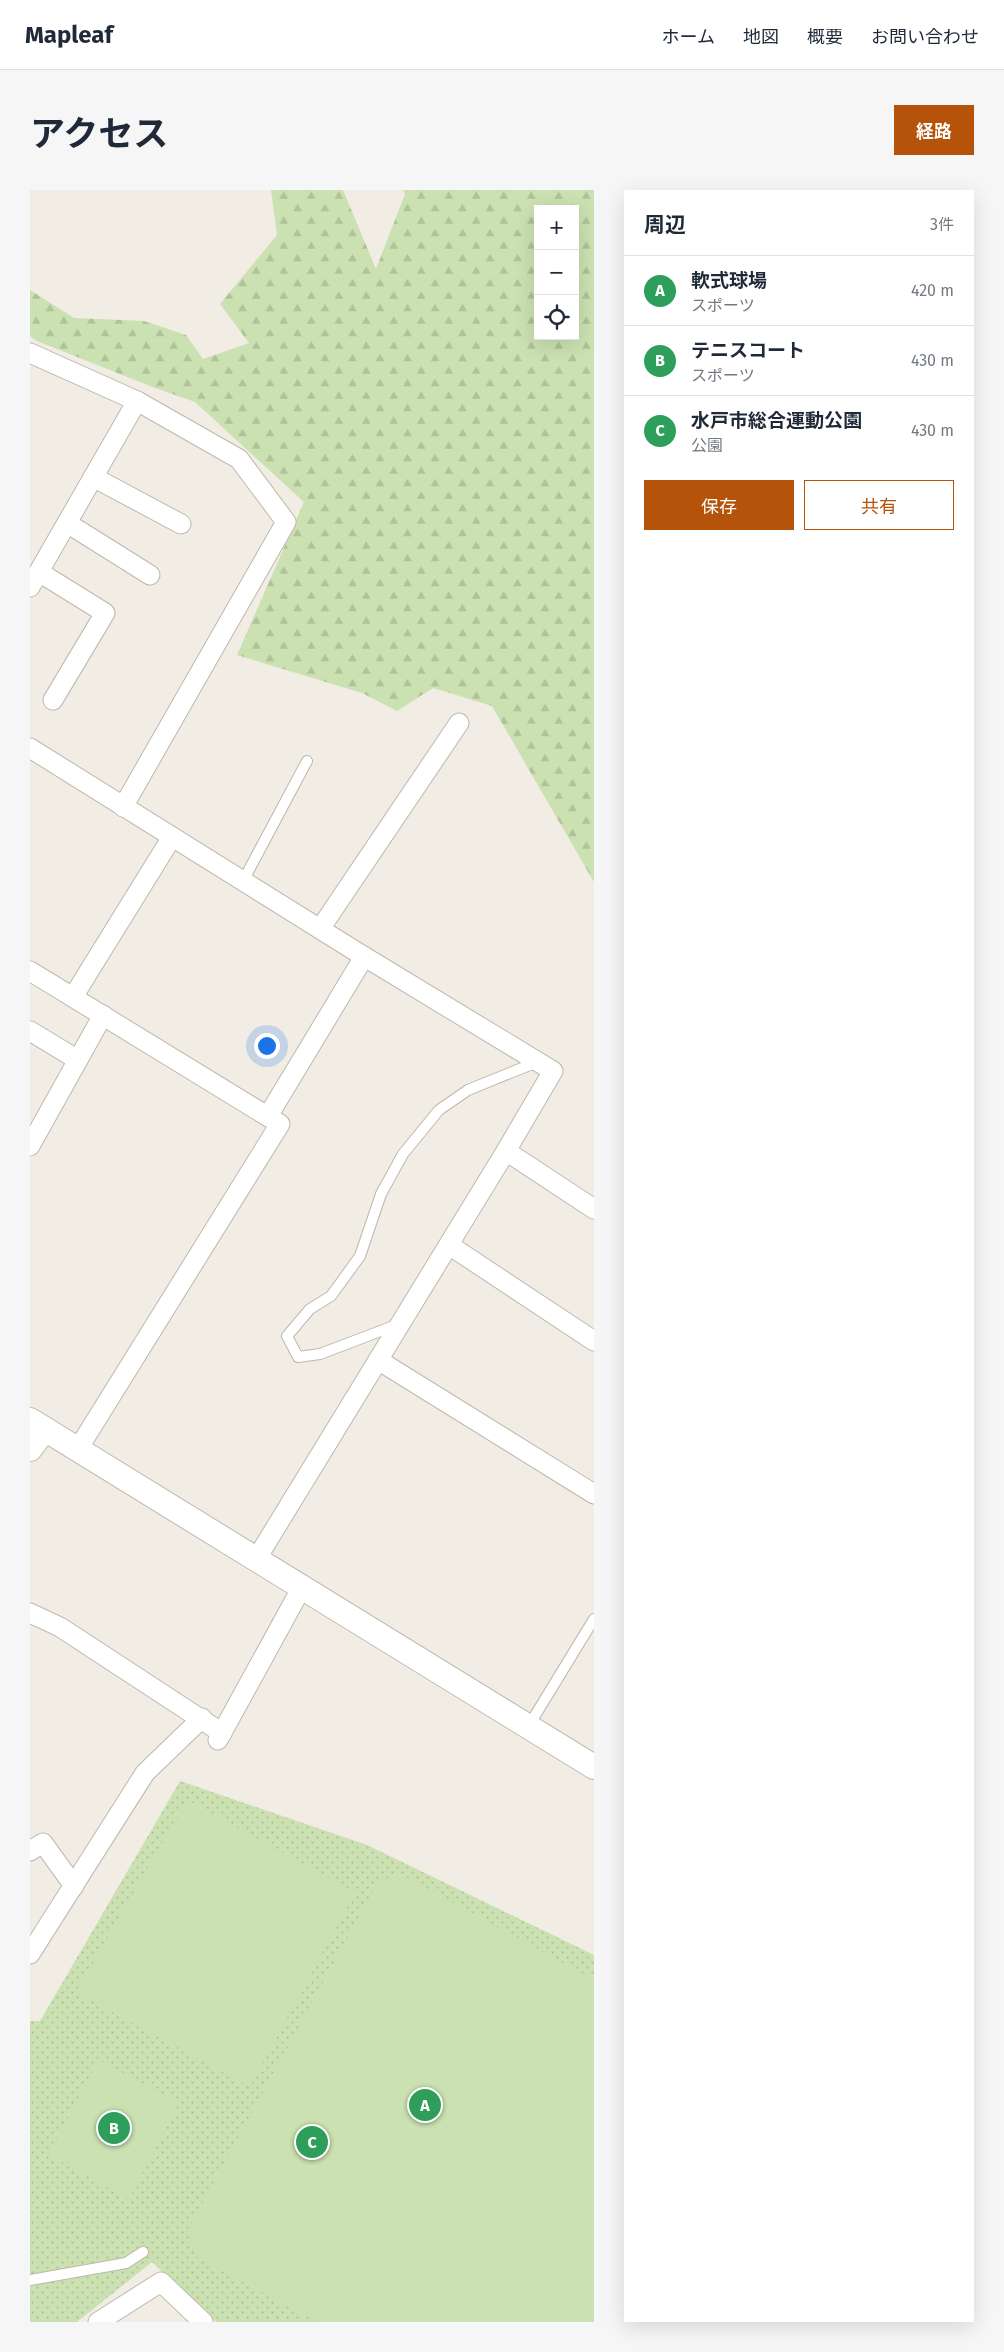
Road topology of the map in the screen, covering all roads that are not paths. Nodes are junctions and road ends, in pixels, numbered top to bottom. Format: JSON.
{"nodes":[{"id":1,"x":31,"y":355,"type":"edge"},
{"id":2,"x":138,"y":401,"type":"junction"},
{"id":3,"x":94,"y":477,"type":"junction"},
{"id":4,"x":67,"y":523,"type":"junction"},
{"id":5,"x":181,"y":524,"type":"dead end"},
{"id":6,"x":150,"y":575,"type":"dead end"},
{"id":7,"x":35,"y":580,"type":"edge"},
{"id":8,"x":54,"y":700,"type":"dead end"},
{"id":9,"x":458,"y":723,"type":"dead end"},
{"id":10,"x":30,"y":748,"type":"edge"},
{"id":11,"x":307,"y":761,"type":"dead end"},
{"id":12,"x":123,"y":806,"type":"junction"},
{"id":13,"x":172,"y":837,"type":"junction"},
{"id":14,"x":244,"y":882,"type":"junction"},
{"id":15,"x":320,"y":929,"type":"junction"},
{"id":16,"x":364,"y":957,"type":"junction"},
{"id":17,"x":30,"y":971,"type":"edge"},
{"id":18,"x":73,"y":997,"type":"junction"},
{"id":19,"x":103,"y":1016,"type":"junction"},
{"id":20,"x":30,"y":1031,"type":"edge"},
{"id":21,"x":78,"y":1060,"type":"junction"},
{"id":22,"x":537,"y":1062,"type":"junction"},
{"id":23,"x":268,"y":1116,"type":"junction"},
{"id":24,"x":31,"y":1144,"type":"edge"},
{"id":25,"x":506,"y":1151,"type":"junction"},
{"id":26,"x":594,"y":1209,"type":"edge"},
{"id":27,"x":448,"y":1245,"type":"junction"},
{"id":28,"x":400,"y":1324,"type":"junction"},
{"id":29,"x":594,"y":1341,"type":"edge"},
{"id":30,"x":378,"y":1360,"type":"junction"},
{"id":31,"x":37,"y":1424,"type":"edge"},
{"id":32,"x":30,"y":1449,"type":"edge"},
{"id":33,"x":78,"y":1449,"type":"junction"},
{"id":34,"x":594,"y":1494,"type":"edge"},
{"id":35,"x":257,"y":1558,"type":"junction"},
{"id":36,"x":302,"y":1587,"type":"junction"},
{"id":37,"x":30,"y":1613,"type":"edge"},
{"id":38,"x":594,"y":1619,"type":"edge"},
{"id":39,"x":202,"y":1718,"type":"junction"},
{"id":40,"x":528,"y":1727,"type":"junction"},
{"id":41,"x":594,"y":1767,"type":"edge"},
{"id":42,"x":30,"y":1851,"type":"edge"},
{"id":43,"x":74,"y":1886,"type":"junction"},
{"id":44,"x":30,"y":1954,"type":"edge"},
{"id":45,"x":143,"y":2252,"type":"dead end"},
{"id":46,"x":30,"y":2280,"type":"edge"},
{"id":47,"x":98,"y":2322,"type":"edge"},
{"id":48,"x":203,"y":2322,"type":"edge"}],
"edges":[{"from":1,"to":2,"type":"street"},
{"from":2,"to":3,"type":"street"},
{"from":2,"to":12,"type":"street"},
{"from":3,"to":4,"type":"street"},
{"from":3,"to":5,"type":"street"},
{"from":4,"to":6,"type":"street"},
{"from":4,"to":7,"type":"street"},
{"from":7,"to":8,"type":"street"},
{"from":9,"to":15,"type":"street"},
{"from":10,"to":12,"type":"street"},
{"from":11,"to":14,"type":"lane"},
{"from":12,"to":13,"type":"street"},
{"from":13,"to":14,"type":"street"},
{"from":13,"to":18,"type":"street"},
{"from":14,"to":15,"type":"street"},
{"from":15,"to":16,"type":"street"},
{"from":16,"to":22,"type":"street"},
{"from":16,"to":23,"type":"street"},
{"from":17,"to":18,"type":"street"},
{"from":18,"to":19,"type":"street"},
{"from":19,"to":21,"type":"street"},
{"from":19,"to":23,"type":"street"},
{"from":20,"to":21,"type":"street"},
{"from":21,"to":24,"type":"street"},
{"from":22,"to":25,"type":"street"},
{"from":22,"to":28,"type":"lane"},
{"from":23,"to":33,"type":"street"},
{"from":25,"to":26,"type":"street"},
{"from":25,"to":27,"type":"street"},
{"from":27,"to":28,"type":"street"},
{"from":27,"to":29,"type":"street"},
{"from":28,"to":30,"type":"street"},
{"from":30,"to":34,"type":"street"},
{"from":30,"to":35,"type":"street"},
{"from":31,"to":32,"type":"street"},
{"from":31,"to":33,"type":"street"},
{"from":33,"to":35,"type":"street"},
{"from":35,"to":36,"type":"street"},
{"from":36,"to":39,"type":"street"},
{"from":36,"to":40,"type":"street"},
{"from":37,"to":39,"type":"street"},
{"from":38,"to":40,"type":"lane"},
{"from":39,"to":43,"type":"street"},
{"from":40,"to":41,"type":"street"},
{"from":42,"to":43,"type":"street"},
{"from":43,"to":44,"type":"street"},
{"from":45,"to":46,"type":"lane"},
{"from":47,"to":48,"type":"street"}]}
